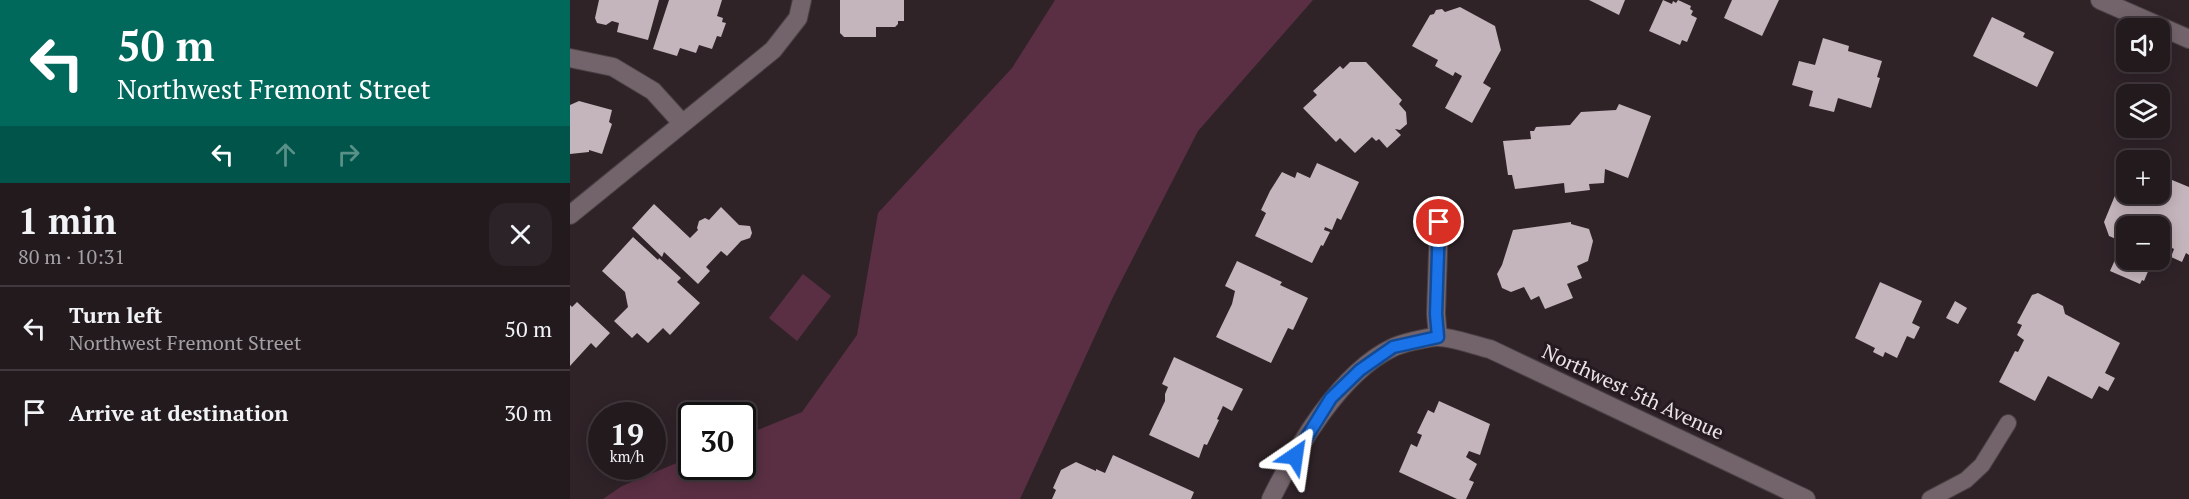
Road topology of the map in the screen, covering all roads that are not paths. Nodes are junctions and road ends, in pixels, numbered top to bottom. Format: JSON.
{"nodes":[{"id":1,"x":802,"y":0,"type":"edge"},
{"id":2,"x":2100,"y":0,"type":"edge"},
{"id":3,"x":2189,"y":39,"type":"edge"},
{"id":4,"x":570,"y":58,"type":"edge"},
{"id":5,"x":681,"y":123,"type":"junction"},
{"id":6,"x":570,"y":215,"type":"edge"},
{"id":7,"x":1439,"y":222,"type":"dead end"},
{"id":8,"x":1438,"y":337,"type":"junction"},
{"id":9,"x":2008,"y":423,"type":"dead end"},
{"id":10,"x":1270,"y":499,"type":"edge"},
{"id":11,"x":1806,"y":499,"type":"edge"},
{"id":12,"x":1929,"y":499,"type":"edge"}],
"edges":[{"from":1,"to":5,"type":"street"},
{"from":2,"to":3,"type":"street"},
{"from":4,"to":5,"type":"street"},
{"from":5,"to":6,"type":"street"},
{"from":7,"to":8,"type":"street"},
{"from":8,"to":10,"type":"street"},
{"from":8,"to":11,"type":"street","name":"Northwest 5th Avenue"},
{"from":9,"to":12,"type":"lane"}]}
